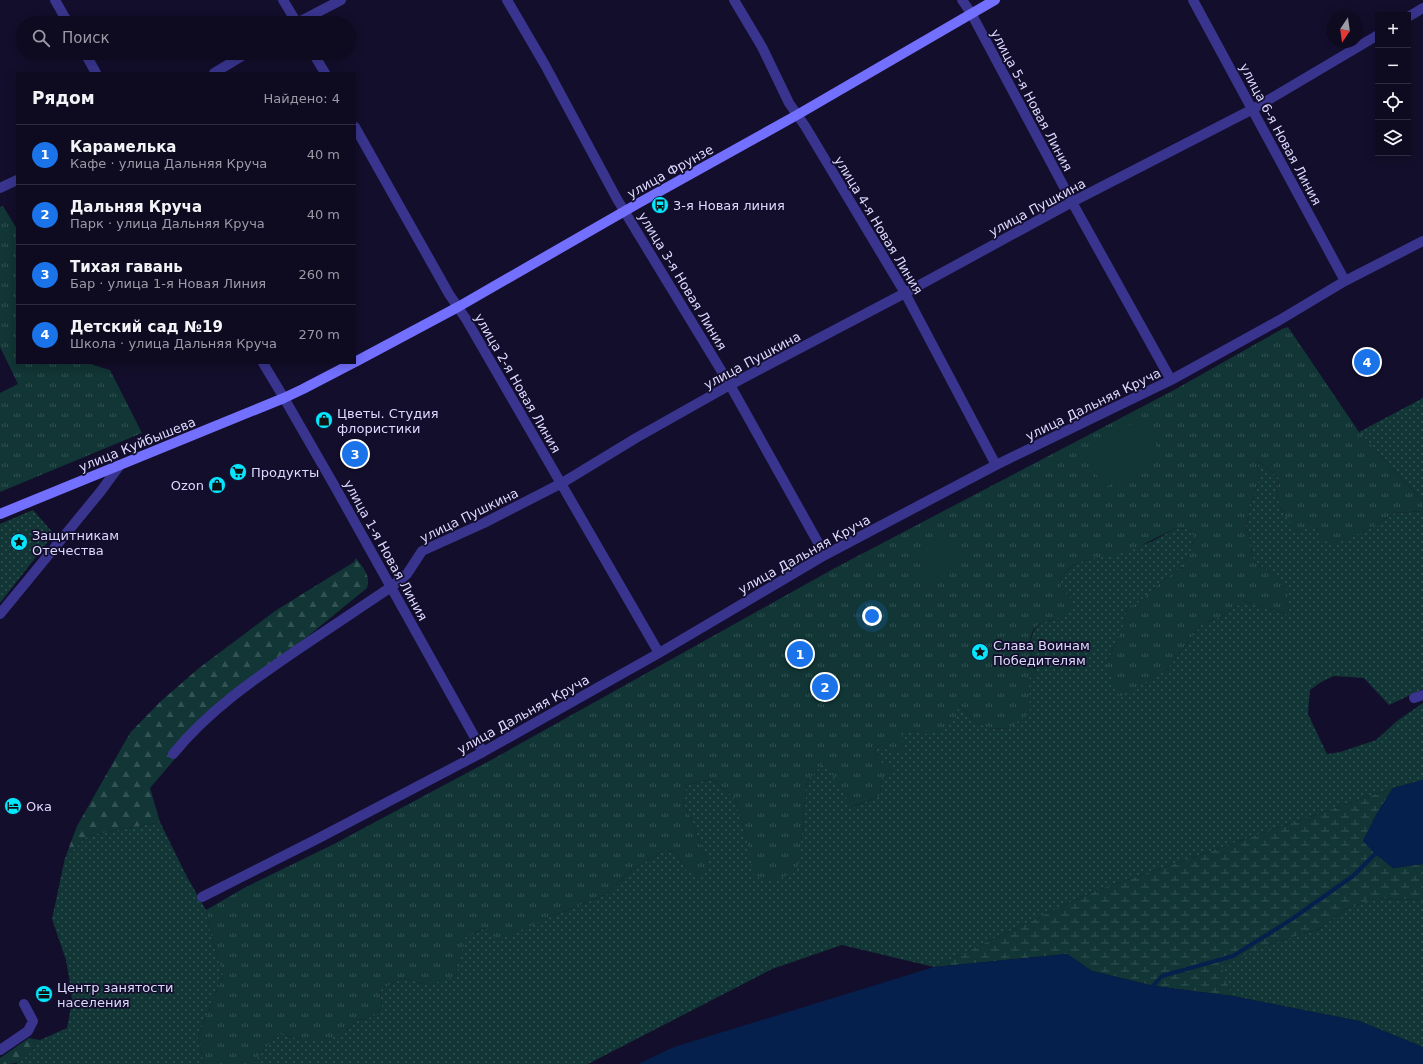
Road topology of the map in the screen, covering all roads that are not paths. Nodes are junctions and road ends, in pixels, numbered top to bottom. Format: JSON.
{"nodes":[{"id":1,"x":55,"y":0,"type":"edge"},
{"id":2,"x":283,"y":0,"type":"edge"},
{"id":3,"x":341,"y":0,"type":"edge"},
{"id":4,"x":507,"y":0,"type":"edge"},
{"id":5,"x":734,"y":0,"type":"edge"},
{"id":6,"x":962,"y":0,"type":"edge"},
{"id":7,"x":995,"y":0,"type":"edge"},
{"id":8,"x":1193,"y":0,"type":"edge"},
{"id":9,"x":1421,"y":7,"type":"edge"},
{"id":10,"x":971,"y":13,"type":"junction"},
{"id":11,"x":1411,"y":15,"type":"edge"},
{"id":12,"x":64,"y":16,"type":"edge"},
{"id":13,"x":293,"y":16,"type":"edge"},
{"id":14,"x":310,"y":16,"type":"edge"},
{"id":15,"x":1375,"y":36,"type":"edge"},
{"id":16,"x":89,"y":60,"type":"edge"},
{"id":17,"x":235,"y":60,"type":"edge"},
{"id":18,"x":317,"y":60,"type":"edge"},
{"id":19,"x":95,"y":72,"type":"edge"},
{"id":20,"x":216,"y":72,"type":"edge"},
{"id":21,"x":324,"y":72,"type":"edge"},
{"id":22,"x":1253,"y":109,"type":"junction"},
{"id":23,"x":797,"y":115,"type":"junction"},
{"id":24,"x":356,"y":129,"type":"edge"},
{"id":25,"x":16,"y":180,"type":"edge"},
{"id":26,"x":0,"y":188,"type":"edge"},
{"id":27,"x":1072,"y":202,"type":"junction"},
{"id":28,"x":625,"y":211,"type":"junction"},
{"id":29,"x":1423,"y":241,"type":"edge"},
{"id":30,"x":1345,"y":280,"type":"junction"},
{"id":31,"x":905,"y":294,"type":"junction"},
{"id":32,"x":458,"y":307,"type":"junction"},
{"id":33,"x":356,"y":361,"type":"edge"},
{"id":34,"x":264,"y":364,"type":"edge"},
{"id":35,"x":350,"y":364,"type":"edge"},
{"id":36,"x":1171,"y":380,"type":"junction"},
{"id":37,"x":730,"y":385,"type":"junction"},
{"id":38,"x":284,"y":398,"type":"junction"},
{"id":39,"x":120,"y":465,"type":"junction"},
{"id":40,"x":996,"y":466,"type":"junction"},
{"id":41,"x":562,"y":484,"type":"junction"},
{"id":42,"x":0,"y":514,"type":"edge"},
{"id":43,"x":825,"y":555,"type":"junction"},
{"id":44,"x":391,"y":587,"type":"junction"},
{"id":45,"x":0,"y":614,"type":"edge"},
{"id":46,"x":659,"y":653,"type":"junction"},
{"id":47,"x":483,"y":752,"type":"junction"},
{"id":48,"x":173,"y":754,"type":"dead end"},
{"id":49,"x":202,"y":897,"type":"dead end"},
{"id":50,"x":24,"y":1004,"type":"dead end"},
{"id":51,"x":0,"y":1050,"type":"edge"}],
"edges":[{"from":1,"to":12,"type":"street"},
{"from":2,"to":13,"type":"street"},
{"from":3,"to":14,"type":"street"},
{"from":4,"to":28,"type":"street","name":"улица 3-я Новая Линия"},
{"from":5,"to":23,"type":"street","name":"улица 4-я Новая Линия"},
{"from":6,"to":10,"type":"street","name":"улица 5-я Новая Линия"},
{"from":7,"to":10,"type":"main road","name":"улица Фрунзе"},
{"from":8,"to":22,"type":"street","name":"улица 6-я Новая Линия"},
{"from":9,"to":11,"type":"street"},
{"from":10,"to":23,"type":"main road","name":"улица Фрунзе"},
{"from":10,"to":27,"type":"street","name":"улица 5-я Новая Линия"},
{"from":15,"to":22,"type":"street","name":"улица Пушкина"},
{"from":16,"to":19,"type":"street"},
{"from":17,"to":20,"type":"street"},
{"from":18,"to":21,"type":"street"},
{"from":22,"to":27,"type":"street","name":"улица Пушкина"},
{"from":22,"to":30,"type":"street","name":"улица 6-я Новая Линия"},
{"from":23,"to":28,"type":"main road","name":"улица Фрунзе"},
{"from":23,"to":31,"type":"street","name":"улица 4-я Новая Линия"},
{"from":24,"to":32,"type":"street","name":"улица 2-я Новая Линия"},
{"from":25,"to":26,"type":"street"},
{"from":27,"to":31,"type":"street","name":"улица Пушкина"},
{"from":27,"to":36,"type":"street","name":"улица 5-я Новая Линия"},
{"from":28,"to":32,"type":"main road","name":"улица Фрунзе"},
{"from":28,"to":37,"type":"street","name":"улица 3-я Новая Линия"},
{"from":29,"to":30,"type":"street","name":"улица Дальняя Круча"},
{"from":30,"to":36,"type":"street","name":"улица Дальняя Круча"},
{"from":31,"to":37,"type":"street","name":"улица Пушкина"},
{"from":31,"to":40,"type":"street","name":"улица 4-я Новая Линия"},
{"from":32,"to":33,"type":"main road","name":"улица Фрунзе"},
{"from":32,"to":41,"type":"street","name":"улица 2-я Новая Линия"},
{"from":34,"to":38,"type":"street","name":"улица 1-я Новая Линия"},
{"from":35,"to":38,"type":"main road","name":"улица Фрунзе"},
{"from":36,"to":40,"type":"street","name":"улица Дальняя Круча"},
{"from":37,"to":41,"type":"street","name":"улица Пушкина"},
{"from":37,"to":43,"type":"street","name":"улица 3-я Новая Линия"},
{"from":38,"to":39,"type":"main road","name":"улица Куйбышева"},
{"from":38,"to":44,"type":"street","name":"улица 1-я Новая Линия"},
{"from":39,"to":42,"type":"main road","name":"улица Куйбышева"},
{"from":39,"to":45,"type":"street"},
{"from":40,"to":43,"type":"street","name":"улица Дальняя Круча"},
{"from":41,"to":44,"type":"street","name":"улица Пушкина"},
{"from":41,"to":46,"type":"street","name":"улица 2-я Новая Линия"},
{"from":43,"to":46,"type":"street","name":"улица Дальняя Круча"},
{"from":44,"to":47,"type":"street","name":"улица 1-я Новая Линия"},
{"from":44,"to":48,"type":"street","name":"улица Пушкина"},
{"from":46,"to":47,"type":"street","name":"улица Дальняя Круча"},
{"from":47,"to":49,"type":"street","name":"улица Дальняя Круча"},
{"from":50,"to":51,"type":"street"}]}
